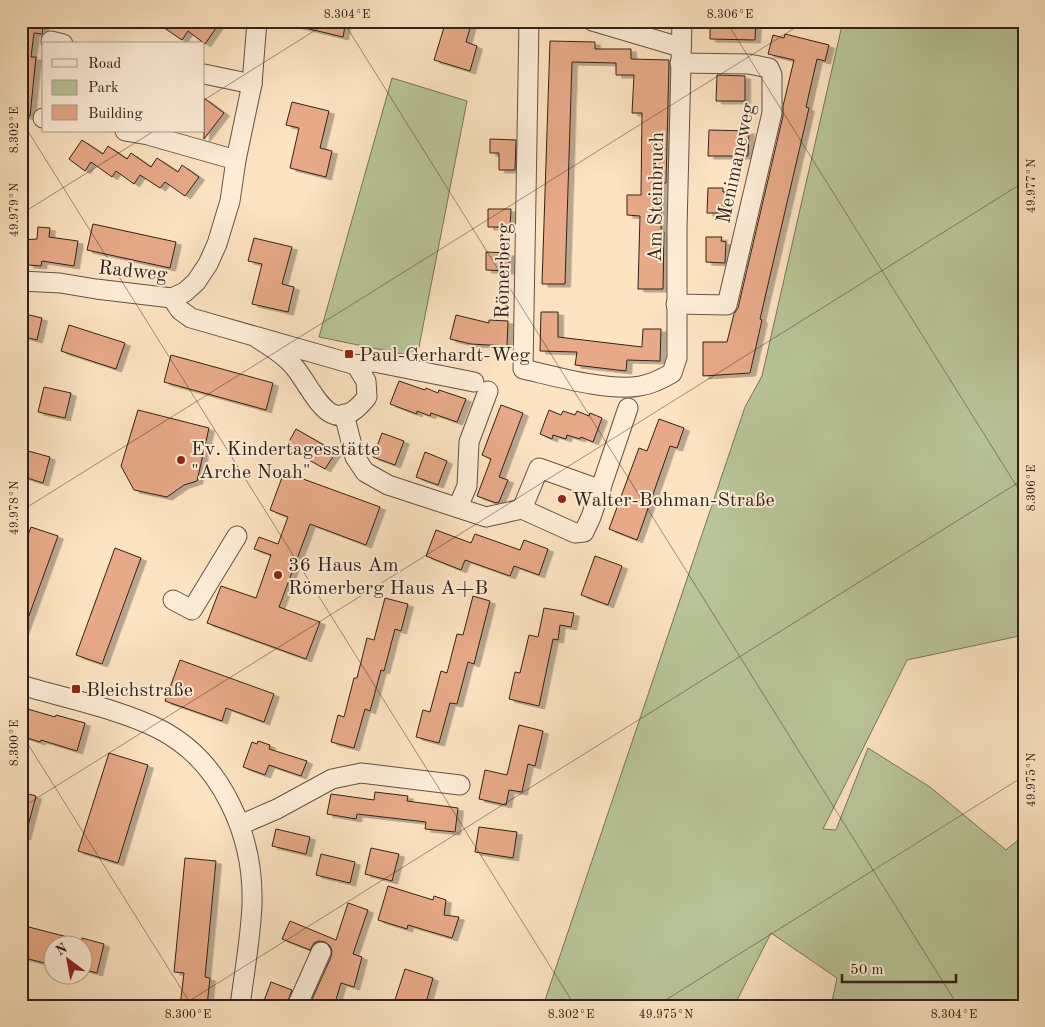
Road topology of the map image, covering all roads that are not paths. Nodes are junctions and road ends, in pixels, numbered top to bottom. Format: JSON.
{"nodes":[{"id":1,"x":257,"y":21,"type":"edge"},
{"id":2,"x":529,"y":21,"type":"edge"},
{"id":3,"x":592,"y":21,"type":"edge"},
{"id":4,"x":682,"y":21,"type":"edge"},
{"id":5,"x":680,"y":55,"type":"junction"},
{"id":6,"x":205,"y":74,"type":"edge"},
{"id":7,"x":252,"y":84,"type":"junction"},
{"id":8,"x":131,"y":132,"type":"edge"},
{"id":9,"x":236,"y":160,"type":"junction"},
{"id":10,"x":21,"y":281,"type":"edge"},
{"id":11,"x":172,"y":298,"type":"junction"},
{"id":12,"x":676,"y":304,"type":"junction"},
{"id":13,"x":257,"y":338,"type":"junction"},
{"id":14,"x":360,"y":364,"type":"junction"},
{"id":15,"x":672,"y":373,"type":"joint"},
{"id":16,"x":628,"y":408,"type":"dead end"},
{"id":17,"x":344,"y":414,"type":"junction"},
{"id":18,"x":601,"y":490,"type":"junction"},
{"id":19,"x":458,"y":506,"type":"junction"},
{"id":20,"x":522,"y":509,"type":"junction"},
{"id":21,"x":237,"y":536,"type":"dead end"},
{"id":22,"x":173,"y":600,"type":"dead end"},
{"id":23,"x":21,"y":686,"type":"edge"},
{"id":24,"x":460,"y":786,"type":"dead end"},
{"id":25,"x":240,"y":825,"type":"junction"},
{"id":26,"x":321,"y":952,"type":"dead end"},
{"id":27,"x":240,"y":1006,"type":"edge"},
{"id":28,"x":297,"y":1006,"type":"edge"}],
"edges":[{"from":1,"to":7,"type":"street","name":"Radweg"},
{"from":2,"to":15,"type":"street","name":"Römerberg"},
{"from":3,"to":5,"type":"street"},
{"from":4,"to":5,"type":"street","name":"Am Steinbruch"},
{"from":5,"to":12,"type":"street","name":"Am Steinbruch"},
{"from":5,"to":12,"type":"street","name":"Menimaneweg"},
{"from":6,"to":7,"type":"street"},
{"from":7,"to":9,"type":"street","name":"Radweg"},
{"from":8,"to":9,"type":"street"},
{"from":9,"to":11,"type":"street","name":"Radweg"},
{"from":10,"to":11,"type":"street","name":"Radweg"},
{"from":11,"to":13,"type":"street"},
{"from":12,"to":15,"type":"street","name":"Am Steinbruch"},
{"from":13,"to":14,"type":"street"},
{"from":13,"to":17,"type":"street"},
{"from":14,"to":17,"type":"street"},
{"from":14,"to":19,"type":"street"},
{"from":16,"to":18,"type":"street"},
{"from":17,"to":19,"type":"street"},
{"from":18,"to":20,"type":"street"},
{"from":18,"to":20,"type":"street"},
{"from":19,"to":20,"type":"street"},
{"from":21,"to":22,"type":"street"},
{"from":23,"to":25,"type":"street"},
{"from":24,"to":25,"type":"street"},
{"from":25,"to":27,"type":"street"},
{"from":26,"to":28,"type":"street"}]}
